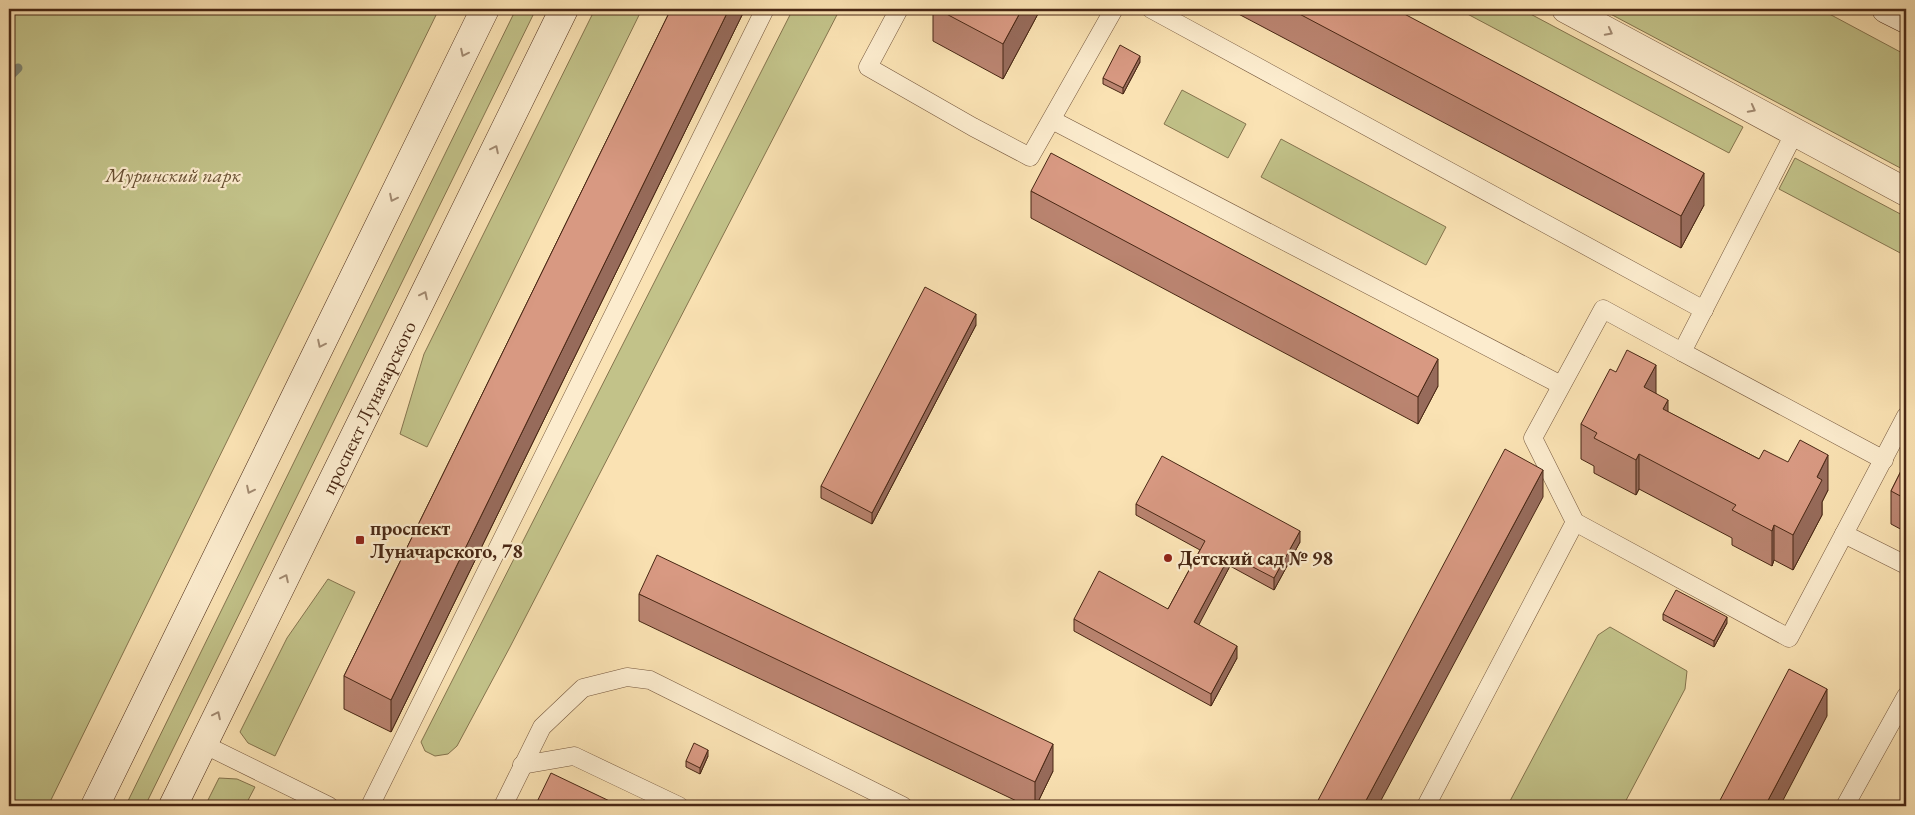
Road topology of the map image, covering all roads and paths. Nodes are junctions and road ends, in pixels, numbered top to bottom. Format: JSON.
{"nodes":[{"id":1,"x":486,"y":9,"type":"edge"},
{"id":2,"x":564,"y":9,"type":"edge"},
{"id":3,"x":765,"y":9,"type":"edge"},
{"id":4,"x":899,"y":9,"type":"edge"},
{"id":5,"x":1114,"y":9,"type":"edge"},
{"id":6,"x":1151,"y":9,"type":"edge"},
{"id":7,"x":1566,"y":9,"type":"edge"},
{"id":8,"x":1886,"y":9,"type":"edge"},
{"id":9,"x":1906,"y":19,"type":"edge"},
{"id":10,"x":1052,"y":120,"type":"junction"},
{"id":11,"x":1795,"y":132,"type":"junction"},
{"id":12,"x":1906,"y":192,"type":"edge"},
{"id":13,"x":1704,"y":310,"type":"junction"},
{"id":14,"x":1682,"y":352,"type":"junction"},
{"id":15,"x":1561,"y":385,"type":"junction"},
{"id":16,"x":1906,"y":416,"type":"edge"},
{"id":17,"x":1884,"y":460,"type":"junction"},
{"id":18,"x":1574,"y":522,"type":"junction"},
{"id":19,"x":1844,"y":534,"type":"junction"},
{"id":20,"x":1906,"y":565,"type":"edge"},
{"id":21,"x":1906,"y":696,"type":"edge"},
{"id":22,"x":203,"y":744,"type":"junction"},
{"id":23,"x":522,"y":765,"type":"junction"},
{"id":24,"x":95,"y":806,"type":"edge"},
{"id":25,"x":173,"y":806,"type":"edge"},
{"id":26,"x":329,"y":806,"type":"edge"},
{"id":27,"x":370,"y":806,"type":"edge"},
{"id":28,"x":503,"y":806,"type":"edge"},
{"id":29,"x":679,"y":806,"type":"edge"},
{"id":30,"x":903,"y":806,"type":"edge"},
{"id":31,"x":1426,"y":806,"type":"edge"},
{"id":32,"x":1845,"y":806,"type":"edge"}],
"edges":[{"from":1,"to":24,"type":"main road","one_way":true},
{"from":22,"to":2,"type":"main road","name":"проспект Луначарского","one_way":true},
{"from":3,"to":27,"type":"lane"},
{"from":4,"to":10,"type":"lane"},
{"from":5,"to":10,"type":"lane"},
{"from":6,"to":13,"type":"lane"},
{"from":7,"to":11,"type":"main road","one_way":true},
{"from":8,"to":9,"type":"main road"},
{"from":10,"to":15,"type":"lane"},
{"from":11,"to":12,"type":"main road"},
{"from":11,"to":13,"type":"lane"},
{"from":13,"to":14,"type":"lane"},
{"from":14,"to":15,"type":"lane"},
{"from":14,"to":17,"type":"lane"},
{"from":15,"to":18,"type":"lane"},
{"from":16,"to":17,"type":"lane"},
{"from":17,"to":19,"type":"lane"},
{"from":18,"to":19,"type":"lane"},
{"from":18,"to":31,"type":"lane"},
{"from":19,"to":20,"type":"lane"},
{"from":21,"to":32,"type":"lane"},
{"from":22,"to":25,"type":"main road","name":"проспект Луначарского"},
{"from":22,"to":26,"type":"lane"},
{"from":23,"to":28,"type":"lane"},
{"from":23,"to":29,"type":"lane"},
{"from":23,"to":30,"type":"lane"}]}
